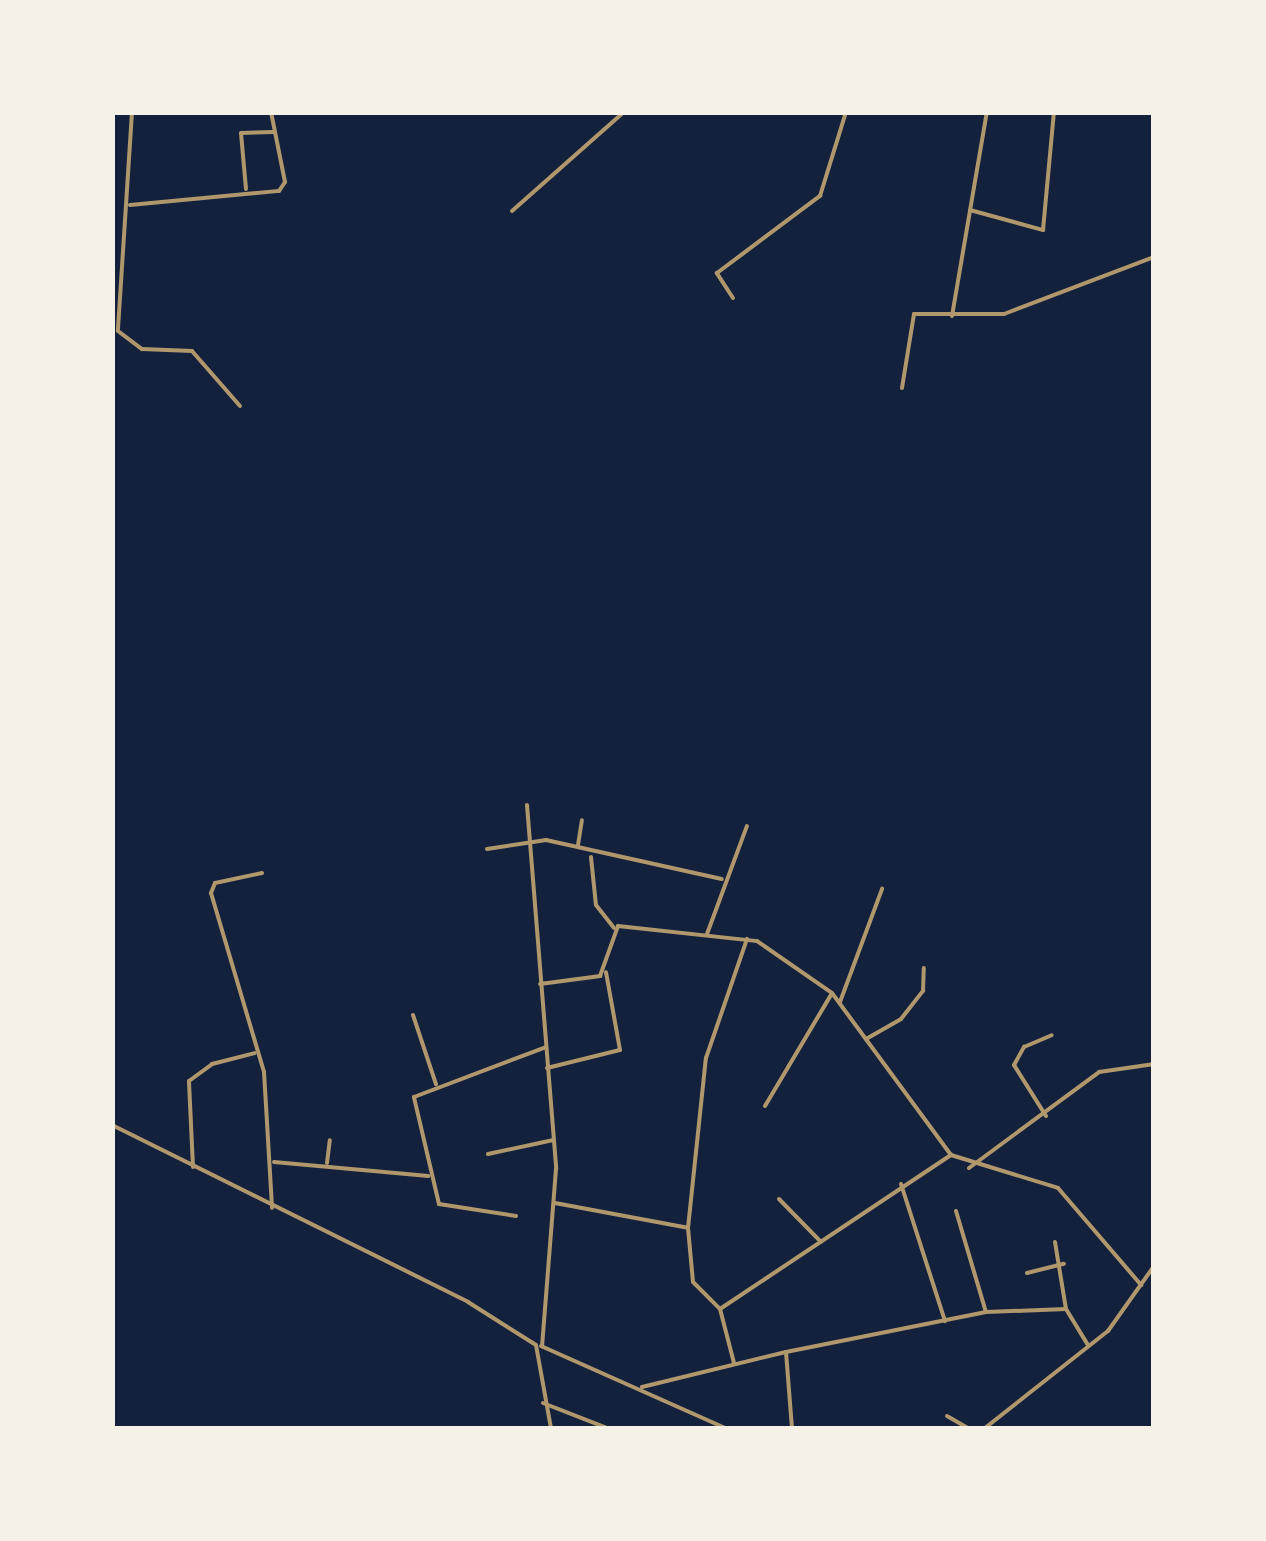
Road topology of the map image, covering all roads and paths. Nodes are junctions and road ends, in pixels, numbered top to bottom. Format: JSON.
{"nodes":[{"id":1,"x":132,"y":112,"type":"edge"},
{"id":2,"x":271,"y":112,"type":"edge"},
{"id":3,"x":624,"y":112,"type":"edge"},
{"id":4,"x":846,"y":112,"type":"edge"},
{"id":5,"x":988,"y":112,"type":"edge"},
{"id":6,"x":1054,"y":112,"type":"edge"},
{"id":7,"x":273,"y":132,"type":"junction"},
{"id":8,"x":246,"y":189,"type":"junction"},
{"id":9,"x":130,"y":205,"type":"junction"},
{"id":10,"x":968,"y":209,"type":"junction"},
{"id":11,"x":512,"y":211,"type":"dead end"},
{"id":12,"x":1154,"y":257,"type":"edge"},
{"id":13,"x":733,"y":298,"type":"dead end"},
{"id":14,"x":952,"y":316,"type":"junction"},
{"id":15,"x":902,"y":388,"type":"dead end"},
{"id":16,"x":240,"y":406,"type":"dead end"},
{"id":17,"x":526,"y":805,"type":"dead end"},
{"id":18,"x":582,"y":820,"type":"dead end"},
{"id":19,"x":748,"y":826,"type":"dead end"},
{"id":20,"x":528,"y":843,"type":"junction"},
{"id":21,"x":577,"y":847,"type":"junction"},
{"id":22,"x":486,"y":849,"type":"dead end"},
{"id":23,"x":591,"y":857,"type":"junction"},
{"id":24,"x":262,"y":873,"type":"dead end"},
{"id":25,"x":722,"y":879,"type":"junction"},
{"id":26,"x":882,"y":889,"type":"dead end"},
{"id":27,"x":614,"y":928,"type":"junction"},
{"id":28,"x":707,"y":934,"type":"junction"},
{"id":29,"x":748,"y":939,"type":"junction"},
{"id":30,"x":924,"y":968,"type":"dead end"},
{"id":31,"x":606,"y":971,"type":"junction"},
{"id":32,"x":540,"y":984,"type":"junction"},
{"id":33,"x":832,"y":992,"type":"junction"},
{"id":34,"x":840,"y":1002,"type":"junction"},
{"id":35,"x":412,"y":1015,"type":"dead end"},
{"id":36,"x":1052,"y":1035,"type":"dead end"},
{"id":37,"x":866,"y":1040,"type":"junction"},
{"id":38,"x":546,"y":1047,"type":"junction"},
{"id":39,"x":257,"y":1053,"type":"junction"},
{"id":40,"x":1154,"y":1064,"type":"edge"},
{"id":41,"x":548,"y":1068,"type":"junction"},
{"id":42,"x":436,"y":1084,"type":"junction"},
{"id":43,"x":765,"y":1106,"type":"dead end"},
{"id":44,"x":1046,"y":1116,"type":"junction"},
{"id":45,"x":112,"y":1126,"type":"edge"},
{"id":46,"x":330,"y":1140,"type":"dead end"},
{"id":47,"x":554,"y":1140,"type":"junction"},
{"id":48,"x":488,"y":1154,"type":"dead end"},
{"id":49,"x":950,"y":1155,"type":"junction"},
{"id":50,"x":273,"y":1162,"type":"junction"},
{"id":51,"x":327,"y":1163,"type":"junction"},
{"id":52,"x":194,"y":1167,"type":"junction"},
{"id":53,"x":969,"y":1168,"type":"junction"},
{"id":54,"x":428,"y":1176,"type":"junction"},
{"id":55,"x":901,"y":1184,"type":"junction"},
{"id":56,"x":779,"y":1199,"type":"dead end"},
{"id":57,"x":555,"y":1202,"type":"junction"},
{"id":58,"x":272,"y":1208,"type":"junction"},
{"id":59,"x":956,"y":1211,"type":"dead end"},
{"id":60,"x":516,"y":1216,"type":"dead end"},
{"id":61,"x":688,"y":1228,"type":"junction"},
{"id":62,"x":822,"y":1242,"type":"junction"},
{"id":63,"x":1055,"y":1242,"type":"dead end"},
{"id":64,"x":1064,"y":1264,"type":"junction"},
{"id":65,"x":1154,"y":1266,"type":"edge"},
{"id":66,"x":1028,"y":1273,"type":"dead end"},
{"id":67,"x":1141,"y":1285,"type":"junction"},
{"id":68,"x":1066,"y":1309,"type":"junction"},
{"id":69,"x":720,"y":1310,"type":"junction"},
{"id":70,"x":986,"y":1312,"type":"junction"},
{"id":71,"x":944,"y":1321,"type":"junction"},
{"id":72,"x":1088,"y":1344,"type":"junction"},
{"id":73,"x":539,"y":1346,"type":"junction"},
{"id":74,"x":786,"y":1352,"type":"junction"},
{"id":75,"x":734,"y":1363,"type":"junction"},
{"id":76,"x":642,"y":1387,"type":"junction"},
{"id":77,"x":543,"y":1404,"type":"junction"},
{"id":78,"x":947,"y":1416,"type":"dead end"},
{"id":79,"x":551,"y":1428,"type":"edge"},
{"id":80,"x":606,"y":1428,"type":"edge"},
{"id":81,"x":725,"y":1428,"type":"edge"},
{"id":82,"x":792,"y":1428,"type":"edge"},
{"id":83,"x":968,"y":1428,"type":"edge"},
{"id":84,"x":985,"y":1428,"type":"edge"}],
"edges":[{"from":1,"to":9,"type":"street"},
{"from":2,"to":7,"type":"street"},
{"from":3,"to":11,"type":"street"},
{"from":4,"to":13,"type":"street"},
{"from":5,"to":10,"type":"street"},
{"from":6,"to":10,"type":"street"},
{"from":7,"to":8,"type":"street"},
{"from":7,"to":8,"type":"street"},
{"from":8,"to":9,"type":"street"},
{"from":9,"to":16,"type":"street"},
{"from":10,"to":14,"type":"street"},
{"from":12,"to":14,"type":"street"},
{"from":14,"to":15,"type":"street"},
{"from":17,"to":20,"type":"street"},
{"from":18,"to":21,"type":"street"},
{"from":19,"to":25,"type":"street"},
{"from":20,"to":21,"type":"street"},
{"from":20,"to":22,"type":"street"},
{"from":20,"to":32,"type":"street"},
{"from":21,"to":23,"type":"street"},
{"from":23,"to":25,"type":"street"},
{"from":23,"to":27,"type":"street"},
{"from":24,"to":39,"type":"street"},
{"from":25,"to":28,"type":"street"},
{"from":26,"to":34,"type":"street"},
{"from":27,"to":28,"type":"street"},
{"from":27,"to":31,"type":"street"},
{"from":28,"to":29,"type":"street"},
{"from":29,"to":33,"type":"street"},
{"from":29,"to":61,"type":"street"},
{"from":30,"to":37,"type":"street"},
{"from":31,"to":32,"type":"street"},
{"from":31,"to":41,"type":"street"},
{"from":32,"to":38,"type":"street"},
{"from":33,"to":34,"type":"street"},
{"from":33,"to":43,"type":"street"},
{"from":34,"to":37,"type":"street"},
{"from":35,"to":42,"type":"street"},
{"from":36,"to":44,"type":"street"},
{"from":37,"to":49,"type":"street"},
{"from":38,"to":41,"type":"street"},
{"from":38,"to":42,"type":"street"},
{"from":39,"to":50,"type":"street"},
{"from":39,"to":52,"type":"street"},
{"from":40,"to":44,"type":"street"},
{"from":41,"to":47,"type":"street"},
{"from":42,"to":54,"type":"street"},
{"from":44,"to":53,"type":"street"},
{"from":45,"to":52,"type":"street"},
{"from":46,"to":51,"type":"street"},
{"from":47,"to":48,"type":"street"},
{"from":47,"to":57,"type":"street"},
{"from":49,"to":53,"type":"street"},
{"from":49,"to":55,"type":"street"},
{"from":50,"to":51,"type":"street"},
{"from":50,"to":58,"type":"street"},
{"from":51,"to":54,"type":"street"},
{"from":52,"to":58,"type":"street"},
{"from":53,"to":67,"type":"street"},
{"from":54,"to":60,"type":"street"},
{"from":55,"to":62,"type":"street"},
{"from":55,"to":71,"type":"street"},
{"from":56,"to":62,"type":"street"},
{"from":57,"to":61,"type":"street"},
{"from":57,"to":73,"type":"street"},
{"from":58,"to":73,"type":"street"},
{"from":59,"to":70,"type":"street"},
{"from":61,"to":69,"type":"street"},
{"from":62,"to":69,"type":"street"},
{"from":63,"to":64,"type":"street"},
{"from":64,"to":66,"type":"street"},
{"from":64,"to":68,"type":"street"},
{"from":65,"to":67,"type":"street"},
{"from":67,"to":72,"type":"street"},
{"from":68,"to":70,"type":"street"},
{"from":68,"to":72,"type":"street"},
{"from":69,"to":75,"type":"street"},
{"from":70,"to":71,"type":"street"},
{"from":71,"to":74,"type":"street"},
{"from":72,"to":84,"type":"street"},
{"from":73,"to":76,"type":"street"},
{"from":73,"to":77,"type":"street"},
{"from":74,"to":75,"type":"street"},
{"from":74,"to":82,"type":"street"},
{"from":75,"to":76,"type":"street"},
{"from":76,"to":81,"type":"street"},
{"from":77,"to":79,"type":"street"},
{"from":77,"to":80,"type":"street"},
{"from":78,"to":83,"type":"street"}]}
